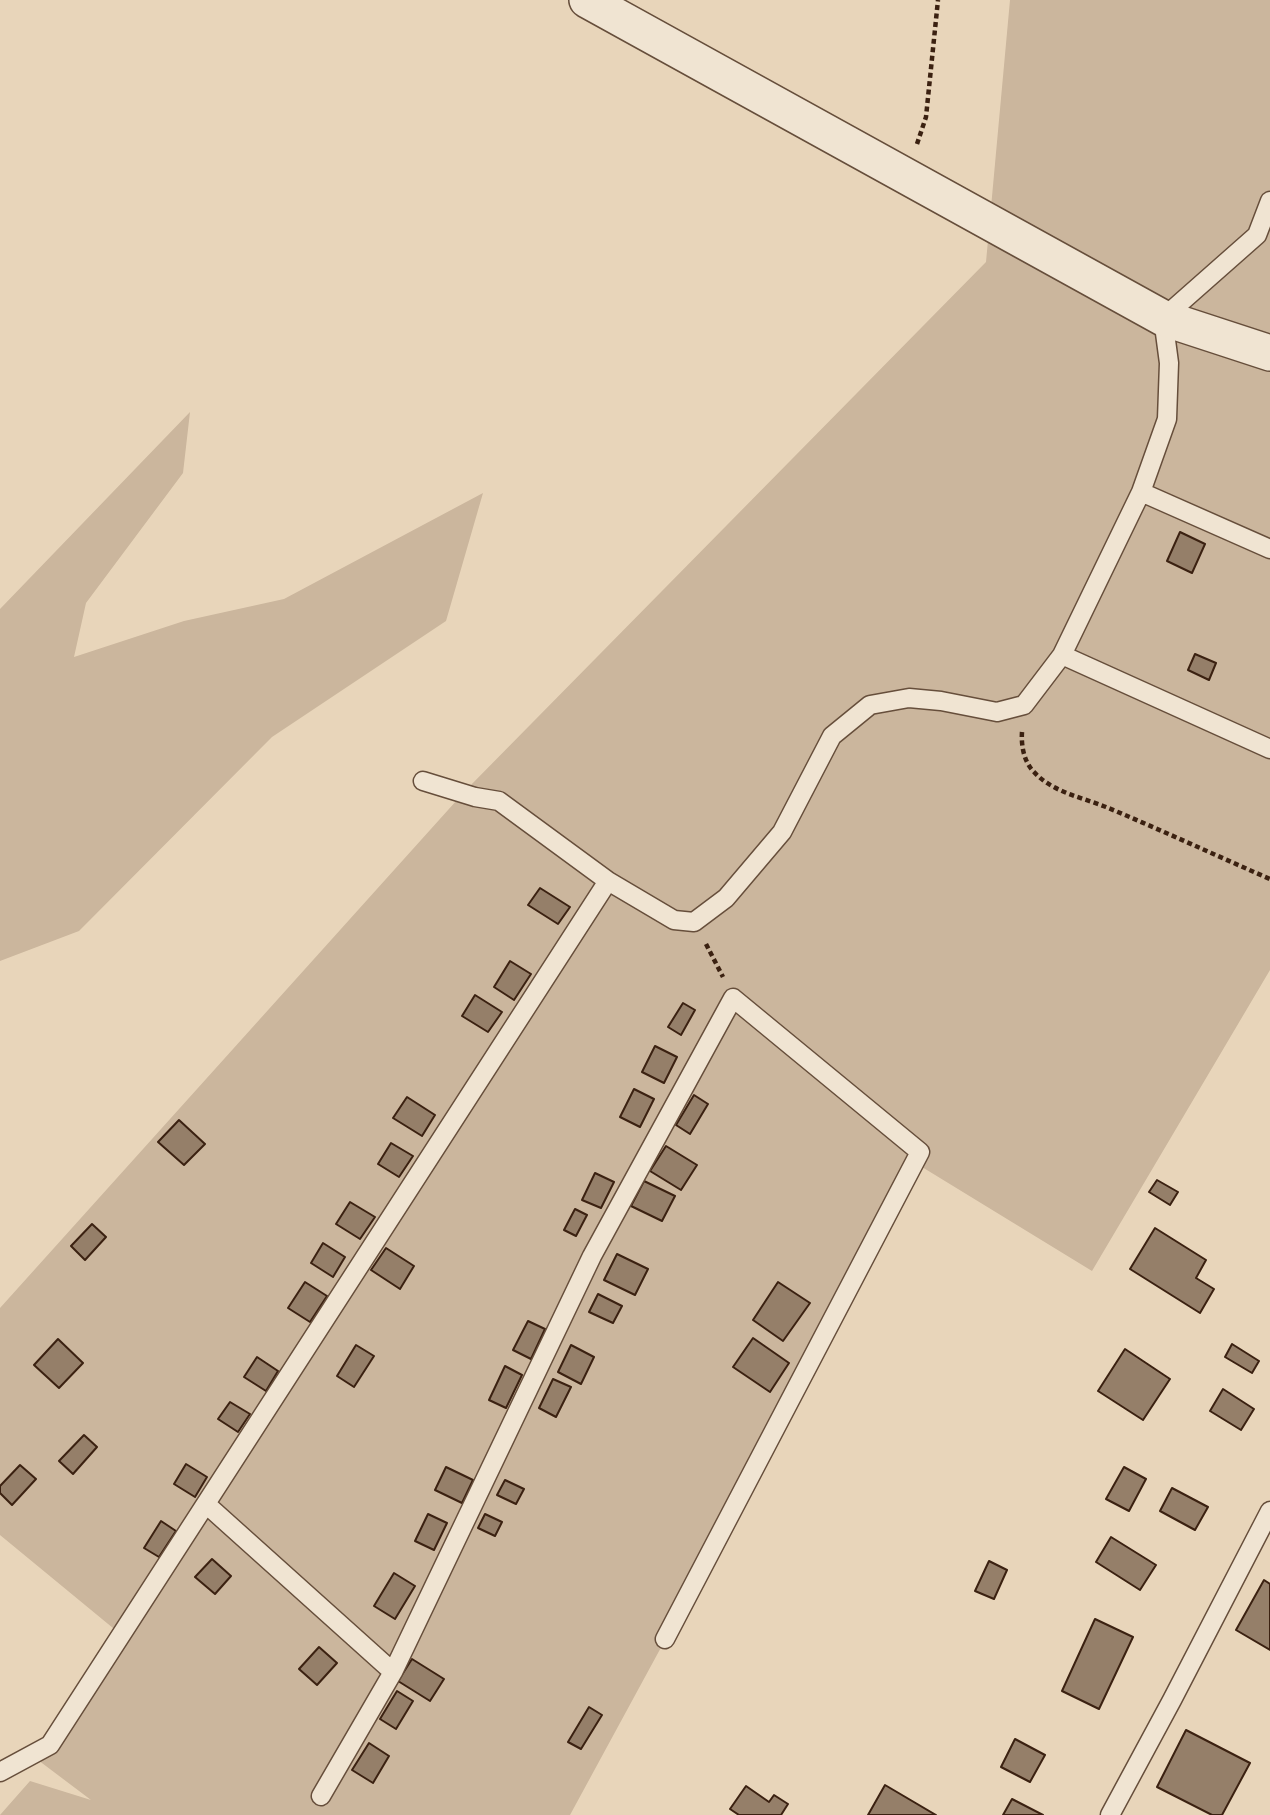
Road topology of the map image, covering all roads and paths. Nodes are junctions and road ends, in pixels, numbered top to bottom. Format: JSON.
{"nodes":[{"id":1,"x":587,"y":0,"type":"edge"},
{"id":2,"x":938,"y":0,"type":"edge"},
{"id":3,"x":907,"y":177,"type":"junction"},
{"id":4,"x":1270,"y":201,"type":"edge"},
{"id":5,"x":1163,"y":318,"type":"junction"},
{"id":6,"x":1270,"y":353,"type":"edge"},
{"id":7,"x":1141,"y":492,"type":"junction"},
{"id":8,"x":1270,"y":549,"type":"edge"},
{"id":9,"x":1062,"y":655,"type":"junction"},
{"id":10,"x":1024,"y":705,"type":"junction"},
{"id":11,"x":1270,"y":748,"type":"edge"},
{"id":12,"x":423,"y":780,"type":"dead end"},
{"id":13,"x":1270,"y":879,"type":"edge"},
{"id":14,"x":608,"y":881,"type":"junction"},
{"id":15,"x":694,"y":922,"type":"junction"},
{"id":16,"x":733,"y":998,"type":"junction"},
{"id":17,"x":206,"y":1504,"type":"junction"},
{"id":18,"x":1270,"y":1511,"type":"edge"},
{"id":19,"x":665,"y":1639,"type":"dead end"},
{"id":20,"x":393,"y":1672,"type":"junction"},
{"id":21,"x":0,"y":1772,"type":"edge"},
{"id":22,"x":321,"y":1796,"type":"dead end"},
{"id":23,"x":1110,"y":1815,"type":"edge"}],
"edges":[{"from":1,"to":3,"type":"street"},
{"from":2,"to":3,"type":"path"},
{"from":3,"to":5,"type":"street"},
{"from":4,"to":5,"type":"lane"},
{"from":5,"to":6,"type":"street"},
{"from":5,"to":7,"type":"lane"},
{"from":7,"to":8,"type":"lane"},
{"from":7,"to":9,"type":"lane"},
{"from":9,"to":10,"type":"lane"},
{"from":9,"to":11,"type":"lane"},
{"from":10,"to":13,"type":"path"},
{"from":10,"to":15,"type":"lane"},
{"from":12,"to":14,"type":"lane"},
{"from":14,"to":15,"type":"lane"},
{"from":14,"to":17,"type":"lane"},
{"from":15,"to":16,"type":"path"},
{"from":16,"to":19,"type":"lane"},
{"from":16,"to":20,"type":"lane"},
{"from":17,"to":20,"type":"lane"},
{"from":17,"to":21,"type":"lane"},
{"from":18,"to":23,"type":"lane"},
{"from":20,"to":22,"type":"lane"}]}
